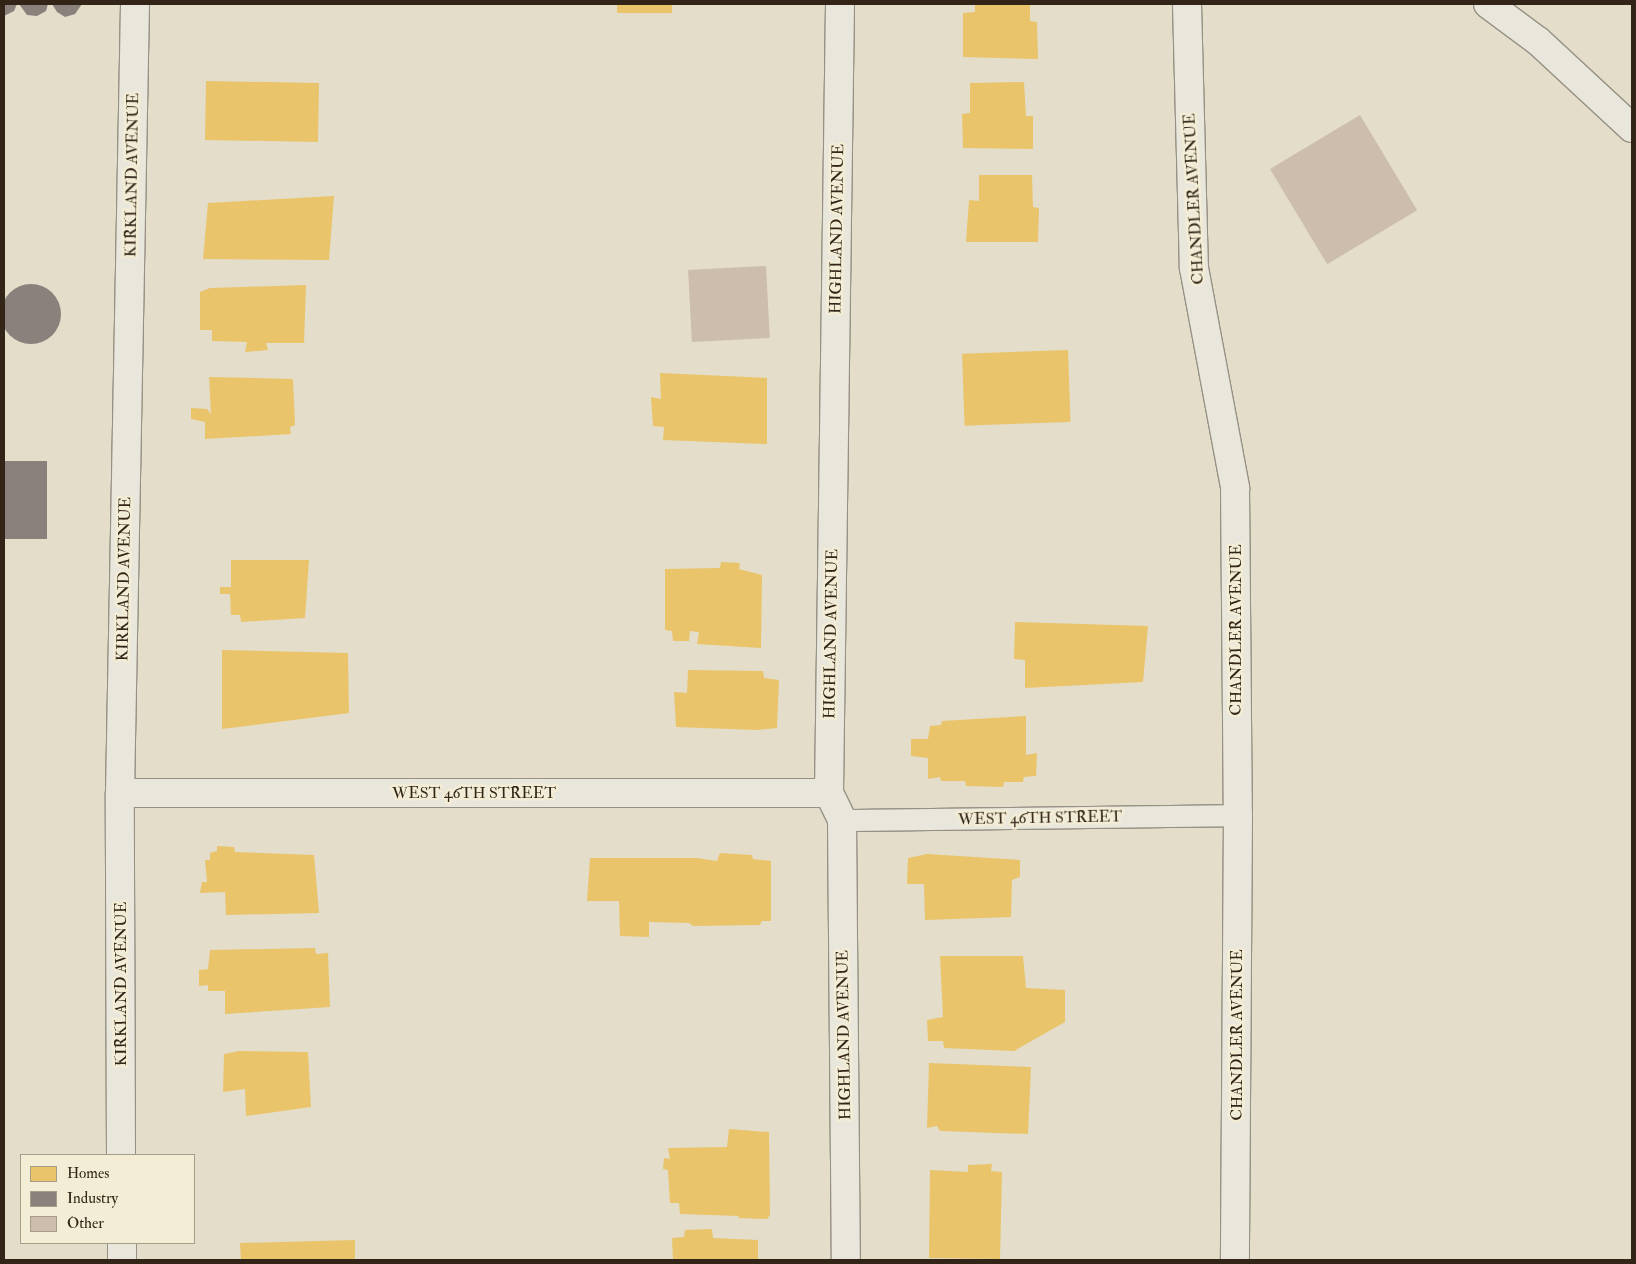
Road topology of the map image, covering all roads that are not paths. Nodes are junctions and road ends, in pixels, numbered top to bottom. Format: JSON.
{"nodes":[{"id":1,"x":135,"y":4,"type":"edge"},
{"id":2,"x":840,"y":4,"type":"edge"},
{"id":3,"x":1187,"y":4,"type":"edge"},
{"id":4,"x":1488,"y":4,"type":"edge"},
{"id":5,"x":1632,"y":128,"type":"edge"},
{"id":6,"x":120,"y":793,"type":"junction"},
{"id":7,"x":828,"y":793,"type":"junction"},
{"id":8,"x":1238,"y":815,"type":"junction"},
{"id":9,"x":842,"y":820,"type":"junction"},
{"id":10,"x":122,"y":1154,"type":"edge"},
{"id":11,"x":122,"y":1244,"type":"edge"},
{"id":12,"x":122,"y":1260,"type":"edge"},
{"id":13,"x":846,"y":1260,"type":"edge"},
{"id":14,"x":1235,"y":1260,"type":"edge"}],
"edges":[{"from":1,"to":6,"type":"street","name":"KIRKLAND AVENUE"},
{"from":2,"to":7,"type":"street","name":"HIGHLAND AVENUE"},
{"from":3,"to":8,"type":"street","name":"CHANDLER AVENUE"},
{"from":4,"to":5,"type":"street"},
{"from":6,"to":7,"type":"street","name":"WEST 46TH STREET"},
{"from":6,"to":10,"type":"street","name":"KIRKLAND AVENUE"},
{"from":7,"to":9,"type":"street","name":"HIGHLAND AVENUE"},
{"from":8,"to":9,"type":"lane","name":"WEST 46TH STREET"},
{"from":8,"to":14,"type":"street","name":"CHANDLER AVENUE"},
{"from":9,"to":13,"type":"street","name":"HIGHLAND AVENUE"},
{"from":11,"to":12,"type":"street"}]}
